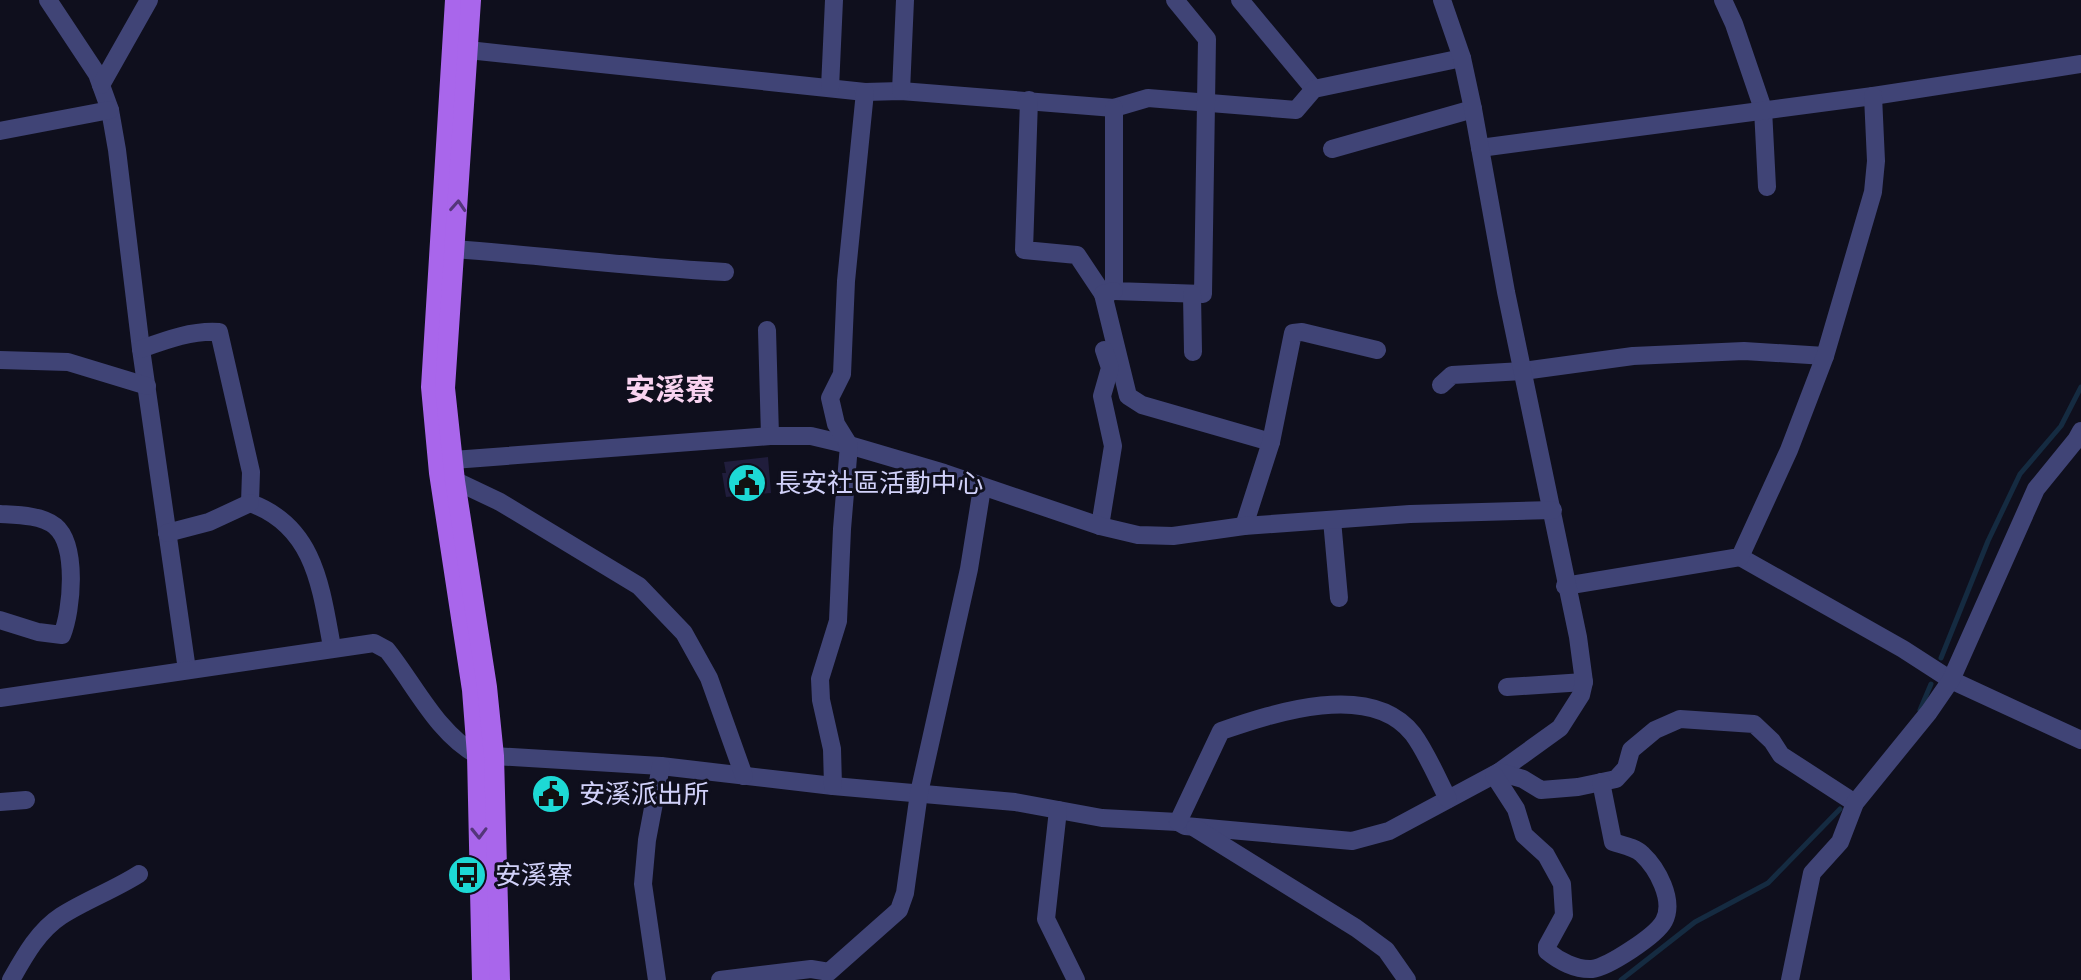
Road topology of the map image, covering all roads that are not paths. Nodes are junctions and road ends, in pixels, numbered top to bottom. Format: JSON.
{"nodes":[{"id":1,"x":48,"y":0,"type":"edge"},
{"id":2,"x":149,"y":0,"type":"edge"},
{"id":3,"x":455,"y":0,"type":"edge"},
{"id":4,"x":471,"y":0,"type":"edge"},
{"id":5,"x":834,"y":0,"type":"edge"},
{"id":6,"x":905,"y":0,"type":"edge"},
{"id":7,"x":1175,"y":0,"type":"edge"},
{"id":8,"x":1240,"y":0,"type":"edge"},
{"id":9,"x":1723,"y":0,"type":"edge"},
{"id":10,"x":1448,"y":2,"type":"edge"},
{"id":11,"x":468,"y":50,"type":"junction"},
{"id":12,"x":1462,"y":58,"type":"junction"},
{"id":13,"x":2081,"y":64,"type":"edge"},
{"id":14,"x":101,"y":85,"type":"junction"},
{"id":15,"x":830,"y":88,"type":"junction"},
{"id":16,"x":1314,"y":89,"type":"junction"},
{"id":17,"x":901,"y":91,"type":"junction"},
{"id":18,"x":865,"y":92,"type":"junction"},
{"id":19,"x":1873,"y":96,"type":"junction"},
{"id":20,"x":1029,"y":100,"type":"junction"},
{"id":21,"x":1206,"y":104,"type":"junction"},
{"id":22,"x":1114,"y":108,"type":"junction"},
{"id":23,"x":1473,"y":109,"type":"junction"},
{"id":24,"x":1763,"y":109,"type":"junction"},
{"id":25,"x":110,"y":110,"type":"junction"},
{"id":26,"x":0,"y":131,"type":"edge"},
{"id":27,"x":1480,"y":148,"type":"junction"},
{"id":28,"x":1332,"y":149,"type":"dead end"},
{"id":29,"x":1767,"y":187,"type":"dead end"},
{"id":30,"x":455,"y":249,"type":"junction"},
{"id":31,"x":725,"y":272,"type":"dead end"},
{"id":32,"x":1108,"y":292,"type":"junction"},
{"id":33,"x":1192,"y":294,"type":"junction"},
{"id":34,"x":1097,"y":321,"type":"dead end"},
{"id":35,"x":767,"y":330,"type":"dead end"},
{"id":36,"x":141,"y":349,"type":"junction"},
{"id":37,"x":1377,"y":350,"type":"dead end"},
{"id":38,"x":1193,"y":352,"type":"dead end"},
{"id":39,"x":1825,"y":356,"type":"junction"},
{"id":40,"x":0,"y":360,"type":"edge"},
{"id":41,"x":1523,"y":371,"type":"junction"},
{"id":42,"x":1441,"y":385,"type":"dead end"},
{"id":43,"x":147,"y":386,"type":"junction"},
{"id":44,"x":2081,"y":431,"type":"edge"},
{"id":45,"x":770,"y":436,"type":"junction"},
{"id":46,"x":1271,"y":442,"type":"junction"},
{"id":47,"x":849,"y":445,"type":"junction"},
{"id":48,"x":449,"y":471,"type":"junction"},
{"id":49,"x":982,"y":488,"type":"junction"},
{"id":50,"x":250,"y":503,"type":"junction"},
{"id":51,"x":1553,"y":510,"type":"junction"},
{"id":52,"x":0,"y":514,"type":"edge"},
{"id":53,"x":1332,"y":520,"type":"junction"},
{"id":54,"x":1100,"y":526,"type":"junction"},
{"id":55,"x":1244,"y":526,"type":"junction"},
{"id":56,"x":167,"y":533,"type":"junction"},
{"id":57,"x":1740,"y":557,"type":"junction"},
{"id":58,"x":1565,"y":586,"type":"junction"},
{"id":59,"x":1339,"y":598,"type":"dead end"},
{"id":60,"x":0,"y":620,"type":"edge"},
{"id":61,"x":332,"y":647,"type":"junction"},
{"id":62,"x":187,"y":670,"type":"junction"},
{"id":63,"x":1951,"y":680,"type":"junction"},
{"id":64,"x":1584,"y":682,"type":"junction"},
{"id":65,"x":1507,"y":687,"type":"dead end"},
{"id":66,"x":0,"y":698,"type":"edge"},
{"id":67,"x":2081,"y":740,"type":"edge"},
{"id":68,"x":485,"y":756,"type":"junction"},
{"id":69,"x":661,"y":766,"type":"junction"},
{"id":70,"x":1497,"y":773,"type":"junction"},
{"id":71,"x":744,"y":776,"type":"junction"},
{"id":72,"x":1601,"y":782,"type":"junction"},
{"id":73,"x":833,"y":786,"type":"junction"},
{"id":74,"x":919,"y":793,"type":"junction"},
{"id":75,"x":1448,"y":799,"type":"junction"},
{"id":76,"x":26,"y":800,"type":"dead end"},
{"id":77,"x":0,"y":802,"type":"edge"},
{"id":78,"x":1855,"y":803,"type":"junction"},
{"id":79,"x":1058,"y":810,"type":"junction"},
{"id":80,"x":1185,"y":824,"type":"junction"},
{"id":81,"x":139,"y":874,"type":"dead end"},
{"id":82,"x":828,"y":976,"type":"edge"},
{"id":83,"x":11,"y":980,"type":"edge"},
{"id":84,"x":482,"y":980,"type":"edge"},
{"id":85,"x":500,"y":980,"type":"edge"},
{"id":86,"x":657,"y":980,"type":"edge"},
{"id":87,"x":720,"y":980,"type":"edge"},
{"id":88,"x":1076,"y":980,"type":"edge"},
{"id":89,"x":1407,"y":980,"type":"edge"},
{"id":90,"x":1790,"y":980,"type":"edge"}],
"edges":[{"from":1,"to":14,"type":"street"},
{"from":2,"to":14,"type":"street"},
{"from":3,"to":48,"type":"main road"},
{"from":4,"to":11,"type":"main road"},
{"from":5,"to":15,"type":"street"},
{"from":6,"to":17,"type":"street"},
{"from":7,"to":21,"type":"street"},
{"from":8,"to":16,"type":"street"},
{"from":9,"to":24,"type":"street"},
{"from":10,"to":12,"type":"street"},
{"from":11,"to":15,"type":"street"},
{"from":30,"to":11,"type":"main road","one_way":true},
{"from":12,"to":16,"type":"street"},
{"from":12,"to":23,"type":"street"},
{"from":13,"to":19,"type":"street"},
{"from":14,"to":25,"type":"street"},
{"from":15,"to":18,"type":"street"},
{"from":16,"to":21,"type":"street"},
{"from":17,"to":18,"type":"street"},
{"from":17,"to":20,"type":"street"},
{"from":18,"to":47,"type":"street"},
{"from":19,"to":24,"type":"street"},
{"from":19,"to":39,"type":"street"},
{"from":20,"to":22,"type":"street"},
{"from":20,"to":32,"type":"street"},
{"from":21,"to":22,"type":"street"},
{"from":21,"to":33,"type":"street"},
{"from":22,"to":32,"type":"street"},
{"from":23,"to":27,"type":"street"},
{"from":23,"to":28,"type":"street"},
{"from":24,"to":27,"type":"street"},
{"from":24,"to":29,"type":"street"},
{"from":25,"to":26,"type":"street"},
{"from":25,"to":36,"type":"street"},
{"from":27,"to":41,"type":"street"},
{"from":30,"to":31,"type":"street"},
{"from":30,"to":48,"type":"main road"},
{"from":32,"to":33,"type":"street"},
{"from":32,"to":46,"type":"street"},
{"from":33,"to":38,"type":"street"},
{"from":34,"to":54,"type":"street"},
{"from":35,"to":45,"type":"street"},
{"from":36,"to":43,"type":"street"},
{"from":36,"to":50,"type":"street"},
{"from":37,"to":46,"type":"street"},
{"from":39,"to":41,"type":"street"},
{"from":39,"to":57,"type":"street"},
{"from":40,"to":43,"type":"street"},
{"from":41,"to":42,"type":"street"},
{"from":41,"to":51,"type":"street"},
{"from":43,"to":56,"type":"street"},
{"from":44,"to":63,"type":"street"},
{"from":45,"to":47,"type":"street"},
{"from":45,"to":48,"type":"street"},
{"from":46,"to":55,"type":"street"},
{"from":47,"to":49,"type":"street"},
{"from":47,"to":73,"type":"street"},
{"from":48,"to":68,"type":"main road"},
{"from":48,"to":71,"type":"street"},
{"from":49,"to":54,"type":"street"},
{"from":49,"to":74,"type":"street"},
{"from":50,"to":56,"type":"street"},
{"from":50,"to":61,"type":"street"},
{"from":51,"to":53,"type":"street"},
{"from":51,"to":58,"type":"street"},
{"from":52,"to":60,"type":"street"},
{"from":53,"to":55,"type":"street"},
{"from":53,"to":59,"type":"street"},
{"from":54,"to":55,"type":"street"},
{"from":56,"to":62,"type":"street"},
{"from":57,"to":58,"type":"street"},
{"from":57,"to":63,"type":"street"},
{"from":58,"to":64,"type":"street"},
{"from":61,"to":62,"type":"street"},
{"from":61,"to":68,"type":"street"},
{"from":62,"to":66,"type":"street"},
{"from":63,"to":67,"type":"street"},
{"from":63,"to":78,"type":"street"},
{"from":64,"to":65,"type":"street"},
{"from":64,"to":70,"type":"street"},
{"from":68,"to":69,"type":"street"},
{"from":68,"to":84,"type":"main road","one_way":true},
{"from":68,"to":85,"type":"main road"},
{"from":69,"to":71,"type":"street"},
{"from":69,"to":86,"type":"street"},
{"from":70,"to":72,"type":"street"},
{"from":70,"to":72,"type":"street"},
{"from":70,"to":75,"type":"street"},
{"from":71,"to":73,"type":"street"},
{"from":72,"to":78,"type":"street"},
{"from":73,"to":74,"type":"street"},
{"from":74,"to":79,"type":"street"},
{"from":74,"to":82,"type":"street"},
{"from":75,"to":80,"type":"street"},
{"from":75,"to":80,"type":"street"},
{"from":76,"to":77,"type":"street"},
{"from":78,"to":90,"type":"street"},
{"from":79,"to":80,"type":"street"},
{"from":79,"to":88,"type":"street"},
{"from":80,"to":89,"type":"street"},
{"from":81,"to":83,"type":"street"},
{"from":82,"to":87,"type":"street"}]}
